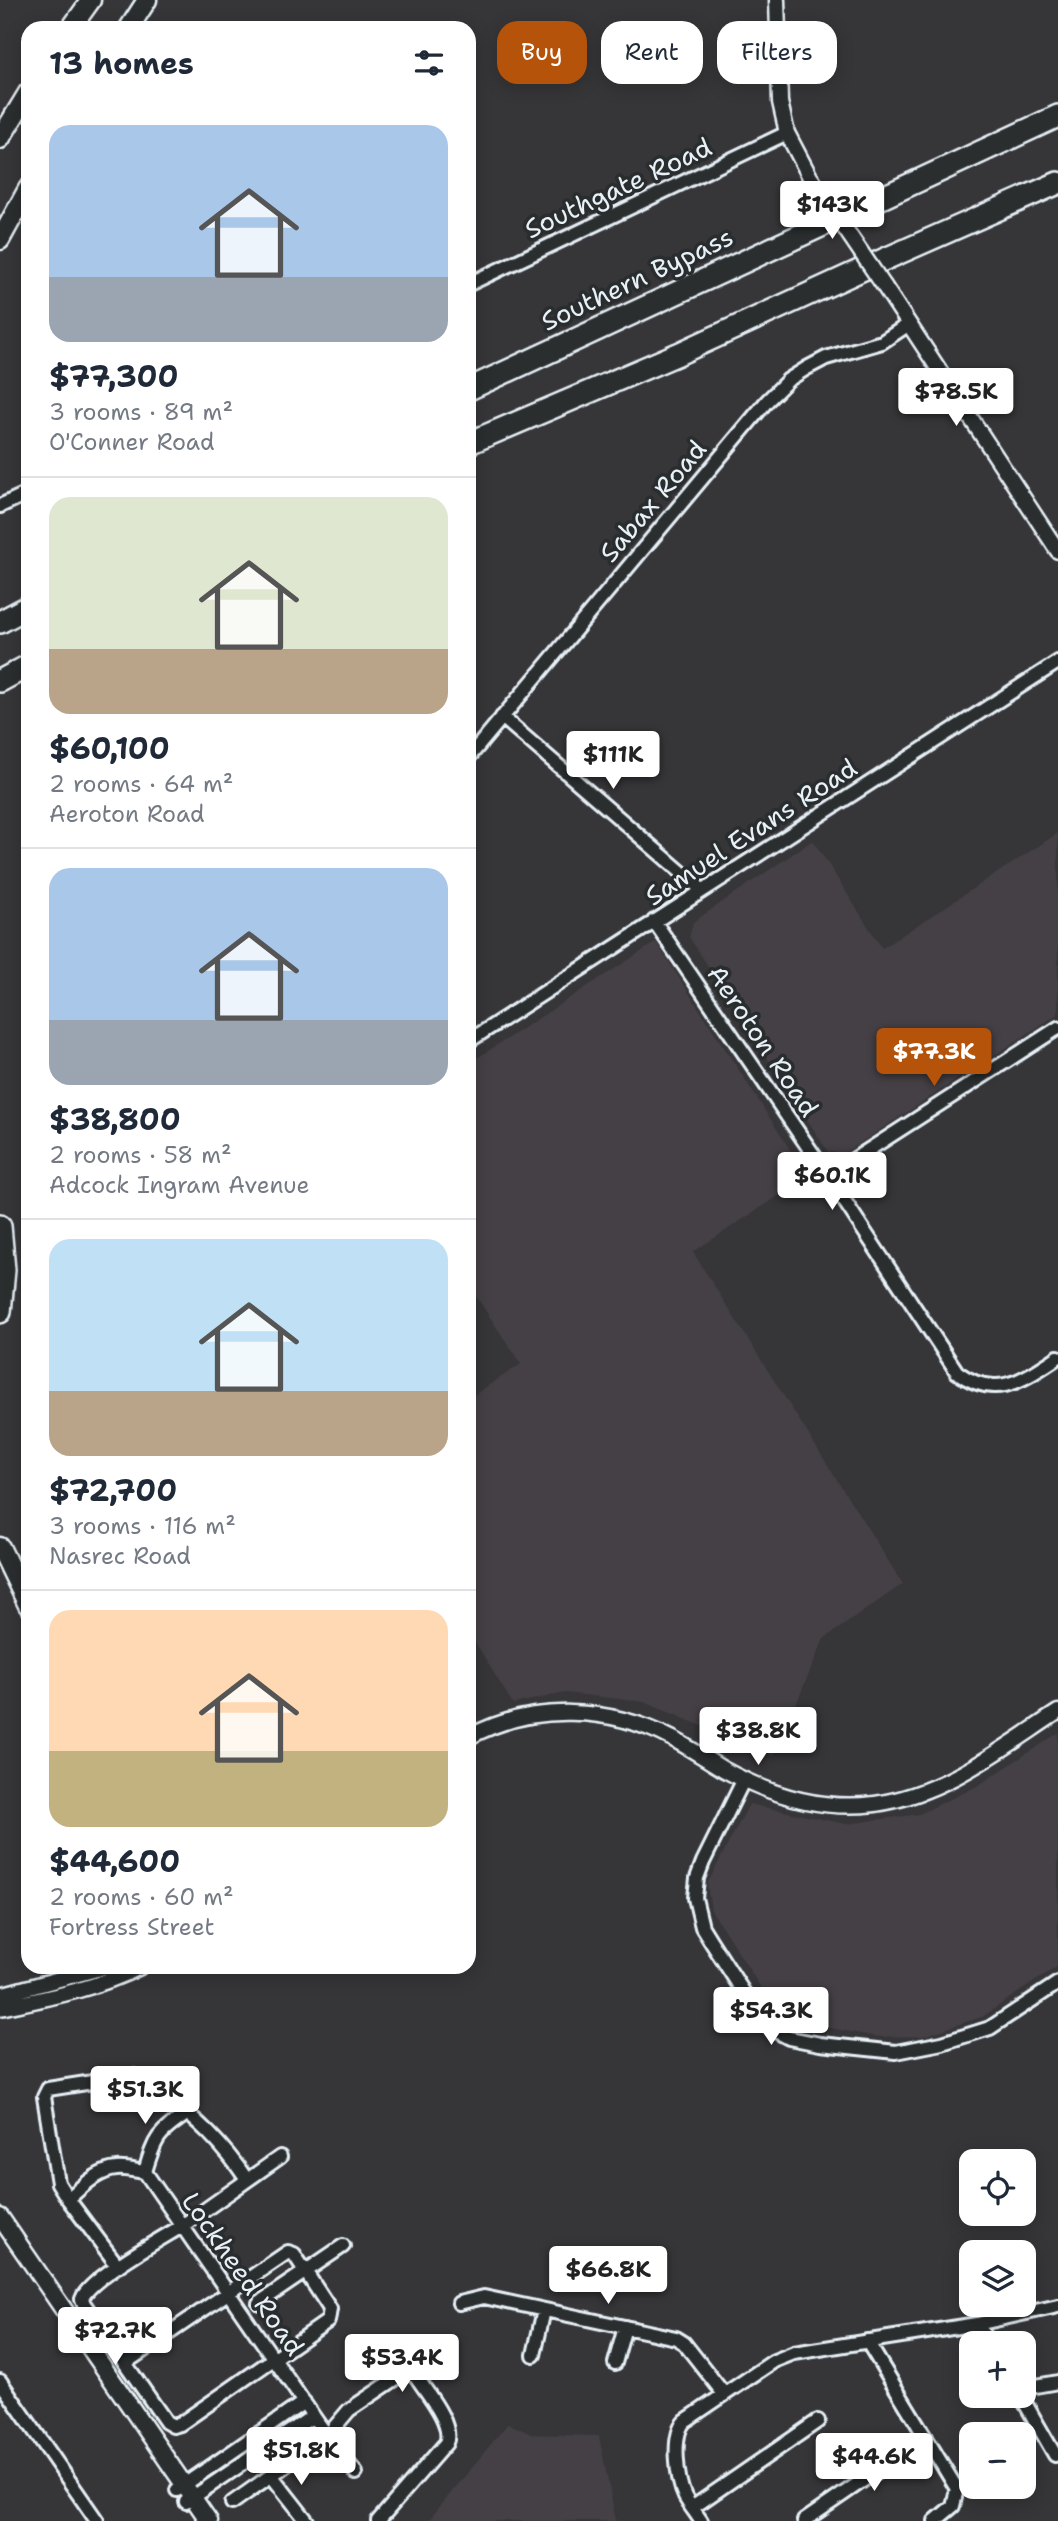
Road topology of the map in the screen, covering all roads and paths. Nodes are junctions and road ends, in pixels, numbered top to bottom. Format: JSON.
{"nodes":[{"id":1,"x":91,"y":0,"type":"edge"},
{"id":2,"x":147,"y":0,"type":"edge"},
{"id":3,"x":777,"y":0,"type":"edge"},
{"id":4,"x":76,"y":21,"type":"edge"},
{"id":5,"x":134,"y":21,"type":"edge"},
{"id":6,"x":21,"y":104,"type":"edge"},
{"id":7,"x":1058,"y":116,"type":"edge"},
{"id":8,"x":787,"y":133,"type":"junction"},
{"id":9,"x":0,"y":139,"type":"edge"},
{"id":10,"x":1058,"y":170,"type":"edge"},
{"id":11,"x":1058,"y":183,"type":"edge"},
{"id":12,"x":21,"y":202,"type":"edge"},
{"id":13,"x":953,"y":229,"type":"junction"},
{"id":14,"x":0,"y":240,"type":"edge"},
{"id":15,"x":476,"y":281,"type":"edge"},
{"id":16,"x":909,"y":324,"type":"junction"},
{"id":17,"x":476,"y":386,"type":"edge"},
{"id":18,"x":476,"y":440,"type":"edge"},
{"id":19,"x":21,"y":496,"type":"edge"},
{"id":20,"x":0,"y":506,"type":"edge"},
{"id":21,"x":1058,"y":551,"type":"edge"},
{"id":22,"x":21,"y":600,"type":"edge"},
{"id":23,"x":0,"y":608,"type":"edge"},
{"id":24,"x":21,"y":611,"type":"edge"},
{"id":25,"x":0,"y":622,"type":"edge"},
{"id":26,"x":1058,"y":662,"type":"edge"},
{"id":27,"x":21,"y":670,"type":"edge"},
{"id":28,"x":0,"y":681,"type":"edge"},
{"id":29,"x":502,"y":717,"type":"junction"},
{"id":30,"x":476,"y":749,"type":"edge"},
{"id":31,"x":702,"y":890,"type":"junction"},
{"id":32,"x":654,"y":921,"type":"junction"},
{"id":33,"x":1058,"y":1028,"type":"edge"},
{"id":34,"x":476,"y":1036,"type":"edge"},
{"id":35,"x":828,"y":1176,"type":"junction"},
{"id":36,"x":0,"y":1226,"type":"edge"},
{"id":37,"x":0,"y":1312,"type":"edge"},
{"id":38,"x":1058,"y":1357,"type":"edge"},
{"id":39,"x":0,"y":1548,"type":"edge"},
{"id":40,"x":21,"y":1591,"type":"edge"},
{"id":41,"x":1058,"y":1712,"type":"edge"},
{"id":42,"x":476,"y":1734,"type":"edge"},
{"id":43,"x":744,"y":1779,"type":"junction"},
{"id":44,"x":78,"y":1974,"type":"edge"},
{"id":45,"x":124,"y":1974,"type":"edge"},
{"id":46,"x":1058,"y":1983,"type":"edge"},
{"id":47,"x":0,"y":1995,"type":"edge"},
{"id":48,"x":0,"y":2008,"type":"edge"},
{"id":49,"x":188,"y":2113,"type":"junction"},
{"id":50,"x":280,"y":2157,"type":"dead end"},
{"id":51,"x":145,"y":2172,"type":"junction"},
{"id":52,"x":247,"y":2180,"type":"junction"},
{"id":53,"x":68,"y":2199,"type":"junction"},
{"id":54,"x":0,"y":2217,"type":"edge"},
{"id":55,"x":182,"y":2225,"type":"junction"},
{"id":56,"x":0,"y":2233,"type":"edge"},
{"id":57,"x":343,"y":2246,"type":"dead end"},
{"id":58,"x":118,"y":2266,"type":"junction"},
{"id":59,"x":306,"y":2271,"type":"junction"},
{"id":60,"x":229,"y":2291,"type":"junction"},
{"id":61,"x":259,"y":2303,"type":"dead end"},
{"id":62,"x":459,"y":2303,"type":"dead end"},
{"id":63,"x":1058,"y":2306,"type":"edge"},
{"id":64,"x":544,"y":2310,"type":"junction"},
{"id":65,"x":977,"y":2324,"type":"junction"},
{"id":66,"x":625,"y":2326,"type":"junction"},
{"id":67,"x":981,"y":2331,"type":"edge"},
{"id":68,"x":867,"y":2341,"type":"junction"},
{"id":69,"x":534,"y":2355,"type":"dead end"},
{"id":70,"x":274,"y":2358,"type":"junction"},
{"id":71,"x":125,"y":2363,"type":"junction"},
{"id":72,"x":615,"y":2363,"type":"dead end"},
{"id":73,"x":0,"y":2381,"type":"edge"},
{"id":74,"x":1058,"y":2382,"type":"edge"},
{"id":75,"x":1036,"y":2386,"type":"edge"},
{"id":76,"x":724,"y":2394,"type":"junction"},
{"id":77,"x":304,"y":2402,"type":"junction"},
{"id":78,"x":1028,"y":2408,"type":"edge"},
{"id":79,"x":313,"y":2416,"type":"junction"},
{"id":80,"x":818,"y":2421,"type":"dead end"},
{"id":81,"x":327,"y":2436,"type":"junction"},
{"id":82,"x":926,"y":2437,"type":"junction"},
{"id":83,"x":243,"y":2444,"type":"junction"},
{"id":84,"x":1055,"y":2455,"type":"dead end"},
{"id":85,"x":252,"y":2458,"type":"junction"},
{"id":86,"x":356,"y":2473,"type":"dead end"},
{"id":87,"x":271,"y":2475,"type":"junction"},
{"id":88,"x":185,"y":2494,"type":"junction"},
{"id":89,"x":232,"y":2502,"type":"dead end"},
{"id":90,"x":692,"y":2508,"type":"junction"},
{"id":91,"x":97,"y":2521,"type":"edge"},
{"id":92,"x":199,"y":2521,"type":"edge"},
{"id":93,"x":209,"y":2521,"type":"edge"},
{"id":94,"x":307,"y":2521,"type":"edge"},
{"id":95,"x":378,"y":2521,"type":"edge"},
{"id":96,"x":701,"y":2521,"type":"edge"},
{"id":97,"x":804,"y":2521,"type":"edge"},
{"id":98,"x":935,"y":2521,"type":"edge"}],
"edges":[{"from":1,"to":4,"type":"main road"},
{"from":2,"to":5,"type":"main road"},
{"from":3,"to":8,"type":"street"},
{"from":6,"to":9,"type":"main road"},
{"from":7,"to":17,"type":"highway","name":"Southern Bypass"},
{"from":8,"to":15,"type":"street","name":"Southgate Road"},
{"from":8,"to":16,"type":"street","bridge":true},
{"from":10,"to":13,"type":"highway"},
{"from":11,"to":13,"type":"highway"},
{"from":12,"to":14,"type":"main road"},
{"from":13,"to":18,"type":"highway"},
{"from":16,"to":21,"type":"street"},
{"from":16,"to":29,"type":"street","name":"Sabax Road"},
{"from":19,"to":20,"type":"street"},
{"from":22,"to":23,"type":"highway"},
{"from":24,"to":25,"type":"highway"},
{"from":26,"to":31,"type":"street","name":"Samuel Evans Road"},
{"from":27,"to":28,"type":"highway"},
{"from":29,"to":30,"type":"street","name":"Sabax Road"},
{"from":29,"to":31,"type":"street"},
{"from":31,"to":32,"type":"street","name":"Samuel Evans Road"},
{"from":32,"to":34,"type":"street","name":"Samuel Evans Road"},
{"from":32,"to":35,"type":"street","name":"Aeroton Road"},
{"from":33,"to":35,"type":"street"},
{"from":35,"to":38,"type":"street","name":"Aeroton Road"},
{"from":36,"to":37,"type":"highway"},
{"from":39,"to":40,"type":"main road"},
{"from":41,"to":43,"type":"street"},
{"from":42,"to":43,"type":"street"},
{"from":43,"to":46,"type":"street"},
{"from":44,"to":47,"type":"street"},
{"from":45,"to":48,"type":"street"},
{"from":49,"to":51,"type":"street"},
{"from":49,"to":52,"type":"street"},
{"from":49,"to":53,"type":"street"},
{"from":50,"to":52,"type":"street"},
{"from":51,"to":53,"type":"street"},
{"from":51,"to":55,"type":"street","name":"Lockheed Road"},
{"from":52,"to":55,"type":"street"},
{"from":53,"to":58,"type":"street"},
{"from":54,"to":88,"type":"main road"},
{"from":55,"to":58,"type":"street"},
{"from":55,"to":60,"type":"street","name":"Lockheed Road"},
{"from":56,"to":88,"type":"main road"},
{"from":57,"to":59,"type":"street"},
{"from":58,"to":71,"type":"street"},
{"from":59,"to":60,"type":"street"},
{"from":59,"to":61,"type":"street"},
{"from":59,"to":70,"type":"street"},
{"from":60,"to":70,"type":"street","name":"Lockheed Road"},
{"from":60,"to":71,"type":"street"},
{"from":62,"to":64,"type":"street"},
{"from":63,"to":65,"type":"street"},
{"from":64,"to":66,"type":"street"},
{"from":64,"to":69,"type":"street"},
{"from":65,"to":67,"type":"street"},
{"from":65,"to":68,"type":"street"},
{"from":66,"to":72,"type":"street"},
{"from":66,"to":76,"type":"street"},
{"from":68,"to":76,"type":"street"},
{"from":68,"to":82,"type":"street"},
{"from":70,"to":71,"type":"street"},
{"from":70,"to":77,"type":"street","name":"Lockheed Road"},
{"from":73,"to":91,"type":"street"},
{"from":74,"to":75,"type":"street"},
{"from":76,"to":90,"type":"street"},
{"from":77,"to":79,"type":"street","name":"Lockheed Road"},
{"from":77,"to":83,"type":"street"},
{"from":78,"to":84,"type":"street"},
{"from":79,"to":81,"type":"street","name":"Lockheed Road"},
{"from":79,"to":85,"type":"street"},
{"from":80,"to":90,"type":"street"},
{"from":81,"to":86,"type":"street","name":"Lockheed Road"},
{"from":81,"to":87,"type":"street"},
{"from":81,"to":95,"type":"street"},
{"from":82,"to":97,"type":"street"},
{"from":82,"to":98,"type":"street"},
{"from":83,"to":85,"type":"street"},
{"from":83,"to":88,"type":"street"},
{"from":85,"to":88,"type":"street"},
{"from":87,"to":89,"type":"street"},
{"from":87,"to":94,"type":"street"},
{"from":88,"to":92,"type":"main road"},
{"from":88,"to":93,"type":"main road"},
{"from":90,"to":96,"type":"street"}]}
